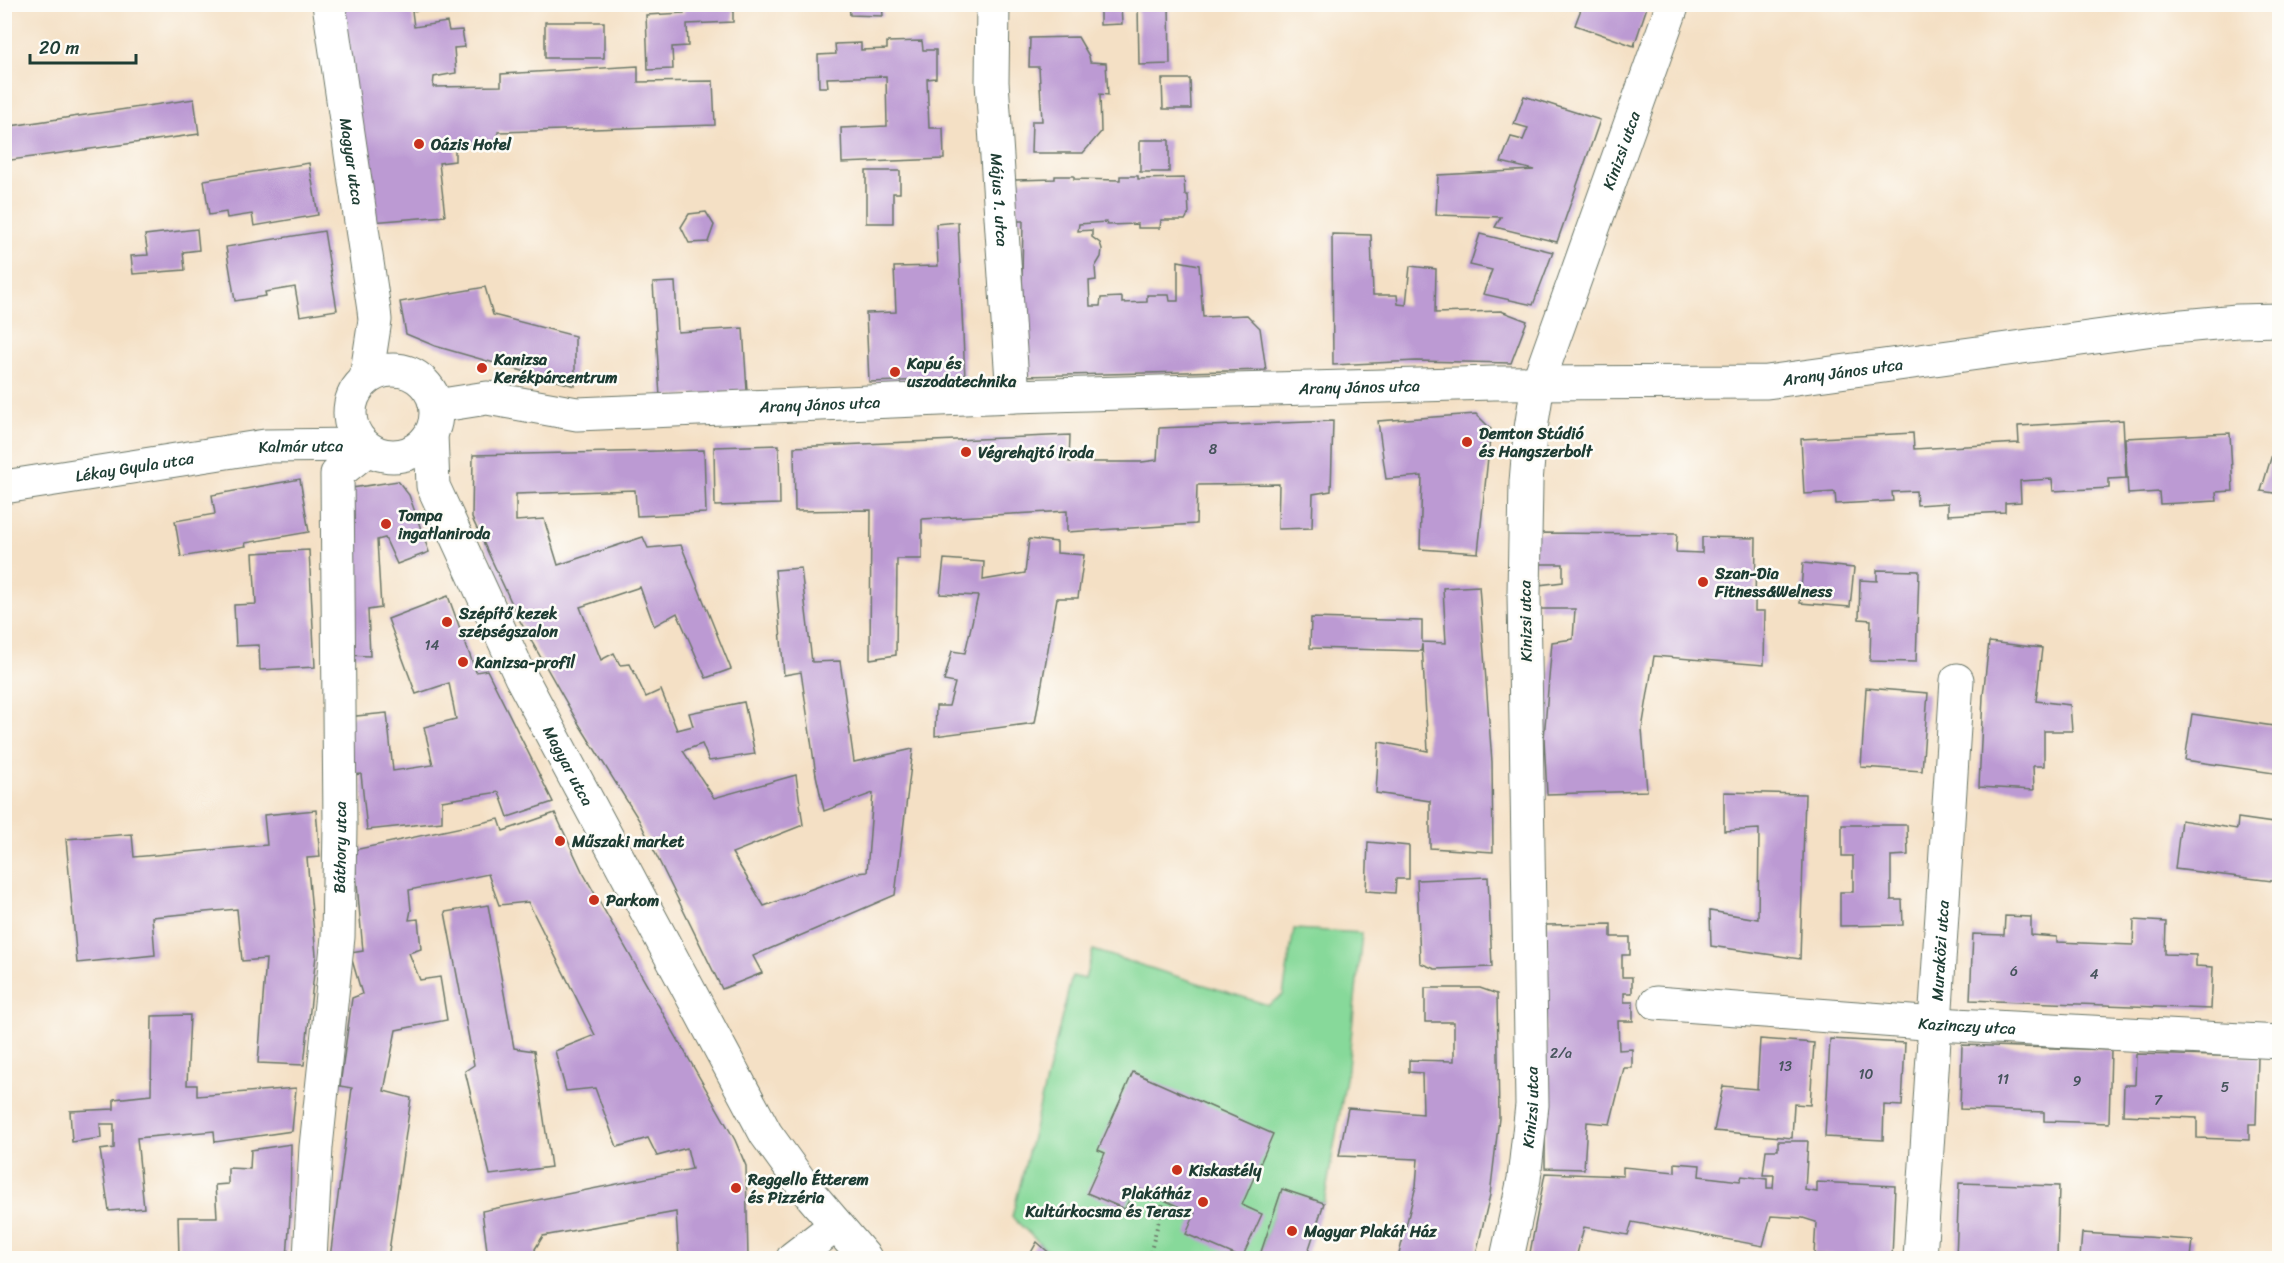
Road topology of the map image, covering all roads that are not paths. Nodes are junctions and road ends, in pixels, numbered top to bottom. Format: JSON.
{"nodes":[{"id":1,"x":329,"y":4,"type":"edge"},
{"id":2,"x":993,"y":4,"type":"edge"},
{"id":3,"x":1673,"y":4,"type":"edge"},
{"id":4,"x":375,"y":320,"type":"junction"},
{"id":5,"x":2280,"y":320,"type":"edge"},
{"id":6,"x":410,"y":374,"type":"junction"},
{"id":7,"x":1538,"y":383,"type":"junction"},
{"id":8,"x":359,"y":389,"type":"junction"},
{"id":9,"x":1013,"y":396,"type":"junction"},
{"id":10,"x":433,"y":420,"type":"junction"},
{"id":11,"x":265,"y":446,"type":"junction"},
{"id":12,"x":376,"y":450,"type":"junction"},
{"id":13,"x":434,"y":486,"type":"junction"},
{"id":14,"x":4,"y":488,"type":"edge"},
{"id":15,"x":1957,"y":680,"type":"dead end"},
{"id":16,"x":1656,"y":1004,"type":"dead end"},
{"id":17,"x":1937,"y":1024,"type":"junction"},
{"id":18,"x":2280,"y":1042,"type":"edge"},
{"id":19,"x":836,"y":1225,"type":"junction"},
{"id":20,"x":310,"y":1258,"type":"edge"},
{"id":21,"x":793,"y":1258,"type":"edge"},
{"id":22,"x":865,"y":1258,"type":"edge"},
{"id":23,"x":1507,"y":1258,"type":"edge"},
{"id":24,"x":1920,"y":1258,"type":"edge"}],
"edges":[{"from":1,"to":4,"type":"street","name":"Magyar utca"},
{"from":2,"to":9,"type":"street","name":"Május 1. utca"},
{"from":3,"to":7,"type":"street","name":"Kinizsi utca"},
{"from":4,"to":6,"type":"street","name":"Magyar utca"},
{"from":4,"to":8,"type":"street","name":"Magyar utca"},
{"from":5,"to":7,"type":"street","name":"Arany János utca"},
{"from":6,"to":8,"type":"street"},
{"from":6,"to":10,"type":"street"},
{"from":7,"to":9,"type":"street","name":"Arany János utca"},
{"from":7,"to":23,"type":"street","name":"Kinizsi utca"},
{"from":8,"to":11,"type":"street","name":"Kalmár utca"},
{"from":8,"to":12,"type":"street"},
{"from":9,"to":10,"type":"street","name":"Arany János utca"},
{"from":10,"to":12,"type":"street"},
{"from":10,"to":13,"type":"street","name":"Magyar utca"},
{"from":11,"to":12,"type":"street","name":"Kalmár utca"},
{"from":11,"to":14,"type":"street","name":"Lékay Gyula utca"},
{"from":12,"to":13,"type":"street","name":"Magyar utca"},
{"from":12,"to":20,"type":"street","name":"Báthory utca"},
{"from":13,"to":19,"type":"street","name":"Magyar utca"},
{"from":15,"to":17,"type":"street","name":"Muraközi utca"},
{"from":16,"to":17,"type":"street","name":"Kazinczy utca"},
{"from":17,"to":18,"type":"street","name":"Kazinczy utca"},
{"from":17,"to":24,"type":"street","name":"Muraközi utca"},
{"from":19,"to":21,"type":"street"},
{"from":19,"to":22,"type":"street","name":"Magyar utca"}]}
